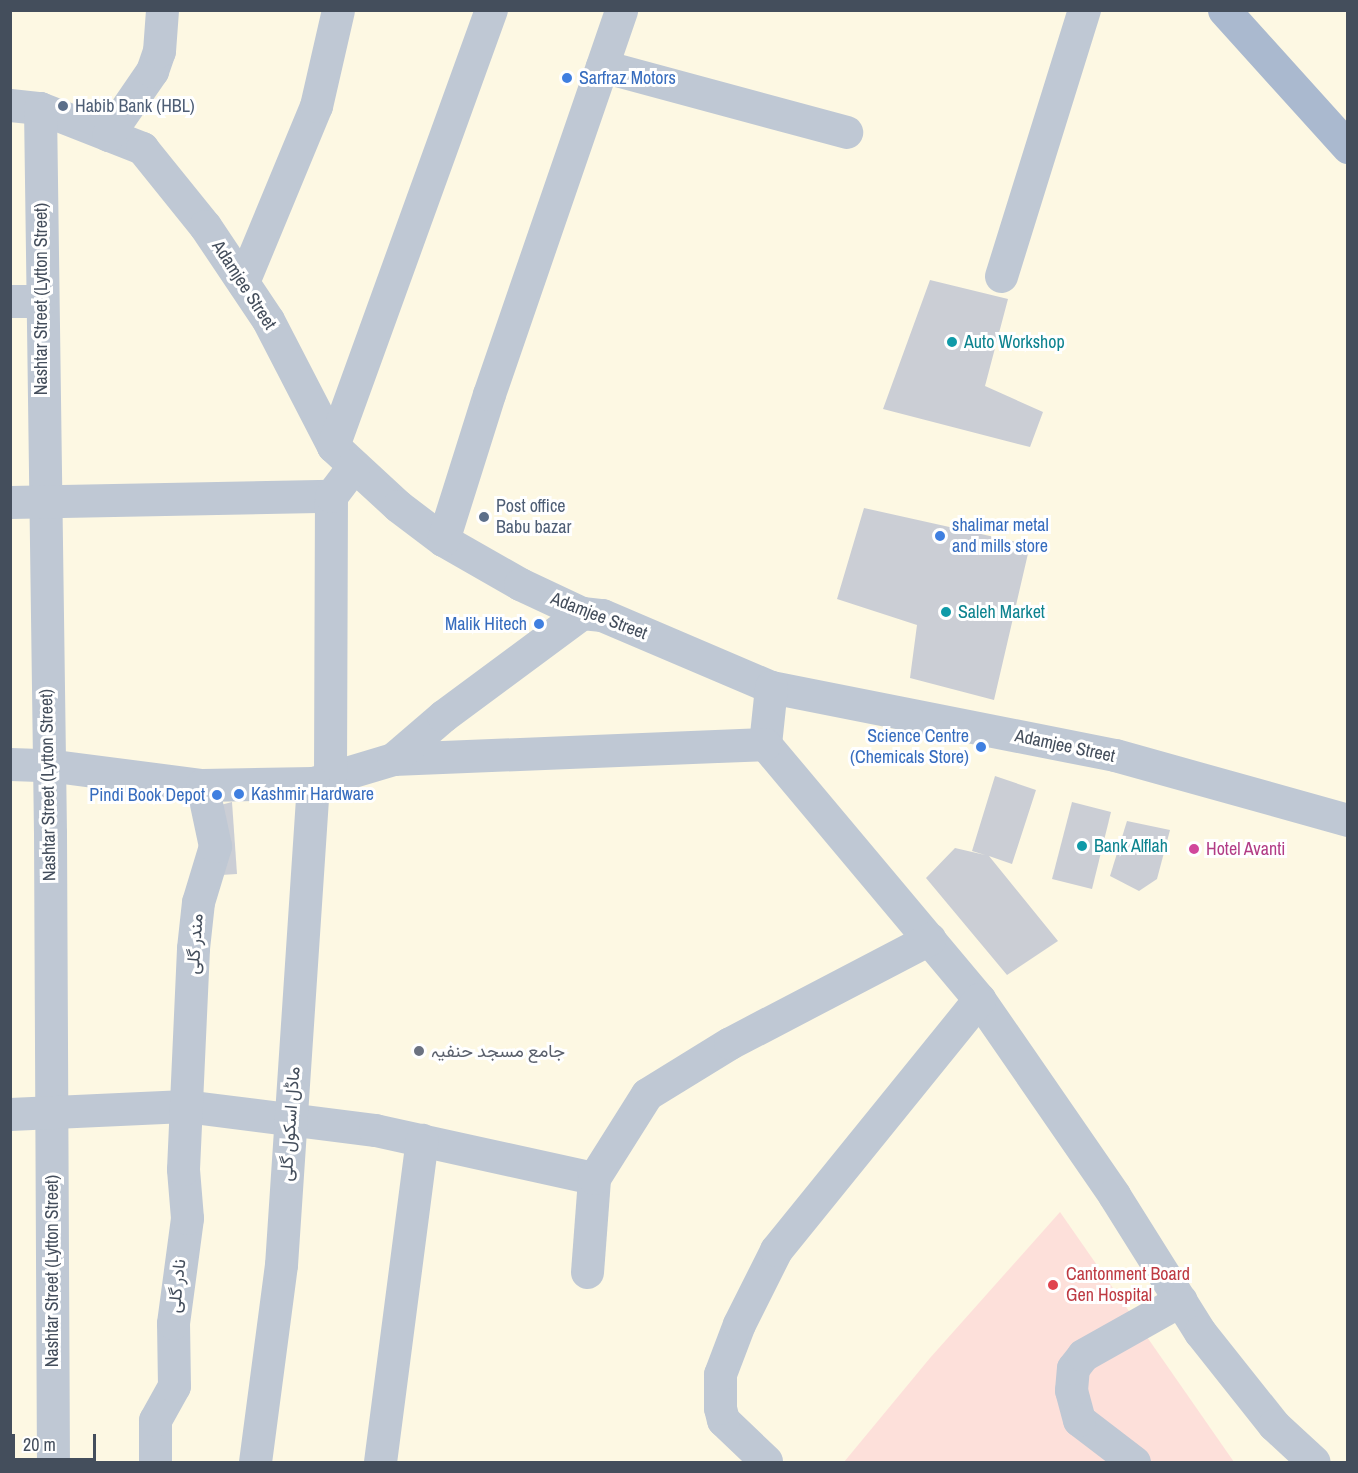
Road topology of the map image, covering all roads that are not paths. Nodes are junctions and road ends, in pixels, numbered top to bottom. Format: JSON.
{"nodes":[{"id":1,"x":162,"y":10,"type":"edge"},
{"id":2,"x":338,"y":10,"type":"edge"},
{"id":3,"x":491,"y":10,"type":"edge"},
{"id":4,"x":621,"y":10,"type":"edge"},
{"id":5,"x":1084,"y":10,"type":"edge"},
{"id":6,"x":1224,"y":10,"type":"edge"},
{"id":7,"x":602,"y":66,"type":"junction"},
{"id":8,"x":25,"y":106,"type":"edge"},
{"id":9,"x":846,"y":132,"type":"dead end"},
{"id":10,"x":108,"y":135,"type":"junction"},
{"id":11,"x":1347,"y":147,"type":"edge"},
{"id":12,"x":1001,"y":276,"type":"dead end"},
{"id":13,"x":243,"y":282,"type":"junction"},
{"id":14,"x":25,"y":301,"type":"edge"},
{"id":15,"x":344,"y":456,"type":"junction"},
{"id":16,"x":331,"y":496,"type":"junction"},
{"id":17,"x":43,"y":501,"type":"junction"},
{"id":18,"x":10,"y":502,"type":"edge"},
{"id":19,"x":443,"y":540,"type":"junction"},
{"id":20,"x":582,"y":613,"type":"junction"},
{"id":21,"x":771,"y":687,"type":"junction"},
{"id":22,"x":765,"y":744,"type":"junction"},
{"id":23,"x":393,"y":759,"type":"junction"},
{"id":24,"x":10,"y":764,"type":"edge"},
{"id":25,"x":47,"y":765,"type":"junction"},
{"id":26,"x":322,"y":781,"type":"junction"},
{"id":27,"x":202,"y":785,"type":"junction"},
{"id":28,"x":1347,"y":820,"type":"edge"},
{"id":29,"x":929,"y":939,"type":"junction"},
{"id":30,"x":979,"y":999,"type":"junction"},
{"id":31,"x":185,"y":1106,"type":"junction"},
{"id":32,"x":52,"y":1111,"type":"junction"},
{"id":33,"x":10,"y":1114,"type":"edge"},
{"id":34,"x":291,"y":1118,"type":"junction"},
{"id":35,"x":422,"y":1140,"type":"junction"},
{"id":36,"x":594,"y":1178,"type":"junction"},
{"id":37,"x":587,"y":1272,"type":"dead end"},
{"id":38,"x":1181,"y":1300,"type":"junction"},
{"id":39,"x":766,"y":1461,"type":"dead end"},
{"id":40,"x":53,"y":1462,"type":"edge"},
{"id":41,"x":155,"y":1462,"type":"edge"},
{"id":42,"x":255,"y":1462,"type":"edge"},
{"id":43,"x":380,"y":1462,"type":"edge"},
{"id":44,"x":1134,"y":1462,"type":"edge"},
{"id":45,"x":1314,"y":1462,"type":"edge"}],
"edges":[{"from":1,"to":10,"type":"street"},
{"from":2,"to":13,"type":"street"},
{"from":3,"to":15,"type":"street"},
{"from":4,"to":7,"type":"street"},
{"from":5,"to":12,"type":"street"},
{"from":6,"to":11,"type":"main road"},
{"from":7,"to":9,"type":"street"},
{"from":7,"to":19,"type":"street"},
{"from":8,"to":10,"type":"street","name":"Adamjee Street"},
{"from":8,"to":14,"type":"street","name":"Nashtar Street (Lytton Street)"},
{"from":10,"to":13,"type":"street","name":"Adamjee Street"},
{"from":13,"to":15,"type":"street","name":"Adamjee Street"},
{"from":14,"to":17,"type":"street","name":"Nashtar Street (Lytton Street)"},
{"from":15,"to":16,"type":"street"},
{"from":15,"to":19,"type":"street","name":"Adamjee Street"},
{"from":16,"to":17,"type":"street"},
{"from":16,"to":26,"type":"street","name":"ماڈل اسکول گلی"},
{"from":17,"to":18,"type":"street"},
{"from":17,"to":25,"type":"street","name":"Nashtar Street (Lytton Street)"},
{"from":19,"to":20,"type":"street","name":"Adamjee Street"},
{"from":20,"to":21,"type":"street","name":"Adamjee Street"},
{"from":20,"to":23,"type":"street"},
{"from":21,"to":22,"type":"street"},
{"from":21,"to":28,"type":"street","name":"Adamjee Street"},
{"from":22,"to":23,"type":"street"},
{"from":22,"to":29,"type":"street"},
{"from":23,"to":26,"type":"street"},
{"from":24,"to":25,"type":"street"},
{"from":25,"to":27,"type":"street"},
{"from":25,"to":32,"type":"street","name":"Nashtar Street (Lytton Street)"},
{"from":26,"to":27,"type":"street"},
{"from":26,"to":34,"type":"street","name":"ماڈل اسکول گلی"},
{"from":27,"to":31,"type":"street","name":"مندر گلی"},
{"from":29,"to":30,"type":"street"},
{"from":29,"to":36,"type":"street"},
{"from":30,"to":38,"type":"street"},
{"from":30,"to":39,"type":"street"},
{"from":31,"to":32,"type":"street"},
{"from":31,"to":34,"type":"street"},
{"from":31,"to":41,"type":"street","name":"نادر گلی"},
{"from":32,"to":33,"type":"street"},
{"from":32,"to":40,"type":"street","name":"Nashtar Street (Lytton Street)"},
{"from":34,"to":35,"type":"street"},
{"from":34,"to":42,"type":"street","name":"ماڈل اسکول گلی"},
{"from":35,"to":36,"type":"street"},
{"from":35,"to":43,"type":"street"},
{"from":36,"to":37,"type":"street"},
{"from":38,"to":44,"type":"street"},
{"from":38,"to":45,"type":"street"}]}
